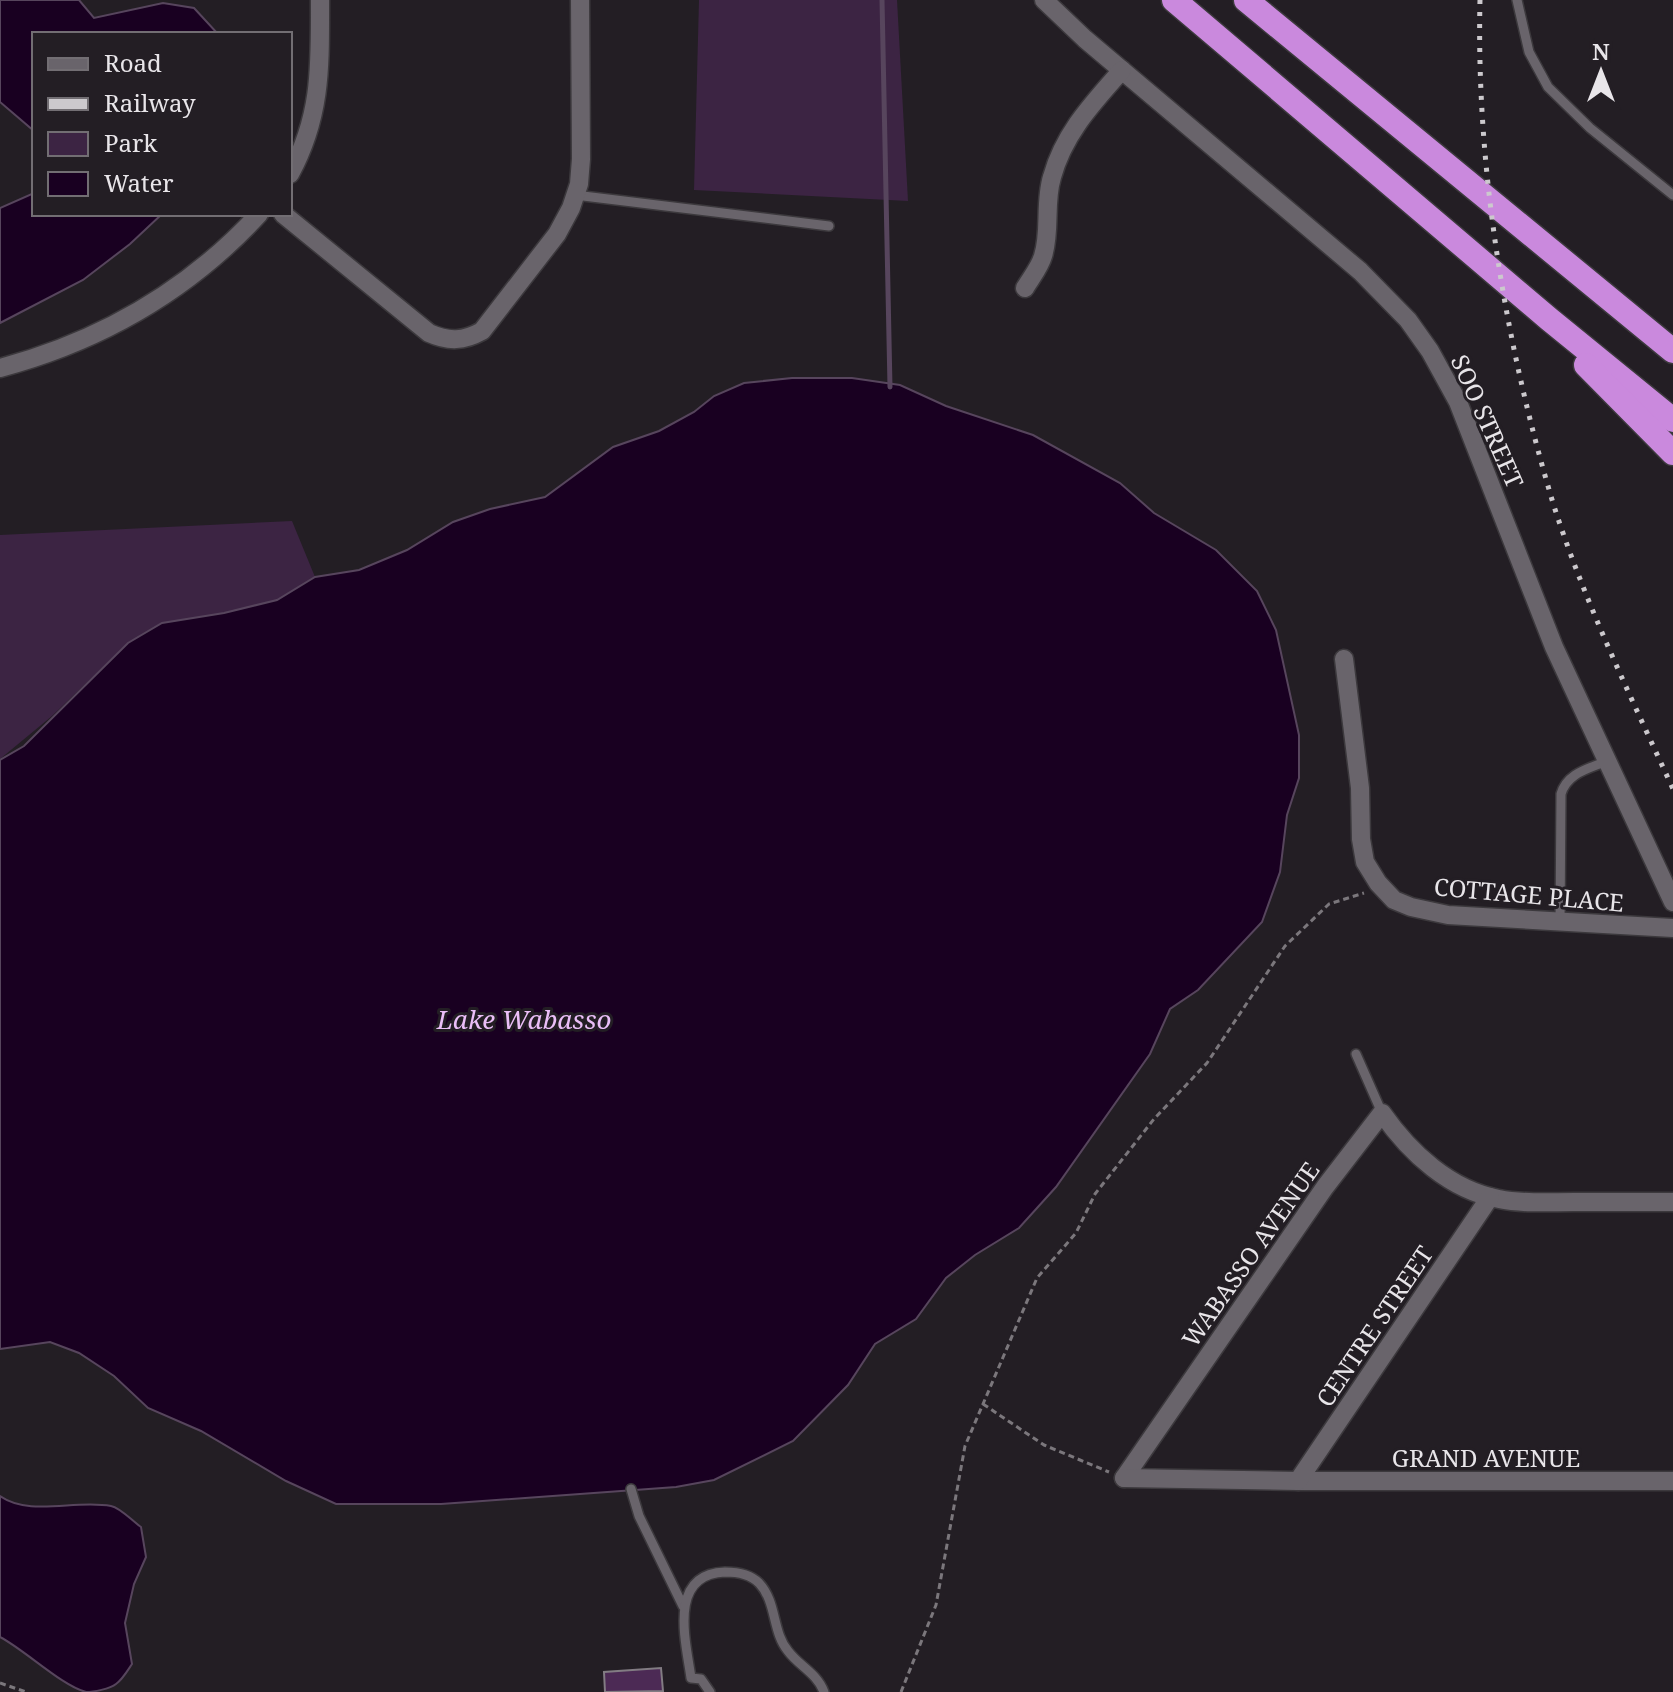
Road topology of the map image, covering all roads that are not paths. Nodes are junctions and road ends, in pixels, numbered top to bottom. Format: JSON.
{"nodes":[{"id":1,"x":320,"y":0,"type":"edge"},
{"id":2,"x":580,"y":0,"type":"edge"},
{"id":3,"x":1044,"y":0,"type":"edge"},
{"id":4,"x":1174,"y":0,"type":"edge"},
{"id":5,"x":1246,"y":0,"type":"edge"},
{"id":6,"x":1517,"y":0,"type":"edge"},
{"id":7,"x":1122,"y":70,"type":"junction"},
{"id":8,"x":292,"y":169,"type":"edge"},
{"id":9,"x":575,"y":195,"type":"junction"},
{"id":10,"x":1673,"y":195,"type":"edge"},
{"id":11,"x":257,"y":216,"type":"edge"},
{"id":12,"x":285,"y":216,"type":"edge"},
{"id":13,"x":829,"y":226,"type":"dead end"},
{"id":14,"x":1025,"y":288,"type":"dead end"},
{"id":15,"x":1549,"y":319,"type":"junction"},
{"id":16,"x":1673,"y":351,"type":"edge"},
{"id":17,"x":0,"y":368,"type":"edge"},
{"id":18,"x":1673,"y":420,"type":"edge"},
{"id":19,"x":1673,"y":453,"type":"edge"},
{"id":20,"x":1344,"y":659,"type":"dead end"},
{"id":21,"x":1607,"y":761,"type":"junction"},
{"id":22,"x":1673,"y":902,"type":"edge"},
{"id":23,"x":1560,"y":923,"type":"junction"},
{"id":24,"x":1673,"y":928,"type":"edge"},
{"id":25,"x":1356,"y":1054,"type":"dead end"},
{"id":26,"x":1382,"y":1113,"type":"junction"},
{"id":27,"x":1490,"y":1197,"type":"junction"},
{"id":28,"x":1673,"y":1202,"type":"edge"},
{"id":29,"x":1124,"y":1478,"type":"joint"},
{"id":30,"x":1298,"y":1481,"type":"junction"},
{"id":31,"x":1673,"y":1481,"type":"edge"},
{"id":32,"x":631,"y":1489,"type":"dead end"},
{"id":33,"x":683,"y":1606,"type":"junction"},
{"id":34,"x":710,"y":1692,"type":"edge"},
{"id":35,"x":824,"y":1692,"type":"edge"}],
"edges":[{"from":1,"to":8,"type":"street"},
{"from":2,"to":9,"type":"street"},
{"from":3,"to":7,"type":"street","name":"SOO STREET"},
{"from":4,"to":15,"type":"highway"},
{"from":5,"to":16,"type":"highway"},
{"from":6,"to":10,"type":"lane"},
{"from":7,"to":14,"type":"street"},
{"from":7,"to":21,"type":"street","name":"SOO STREET"},
{"from":9,"to":12,"type":"street"},
{"from":9,"to":13,"type":"lane"},
{"from":11,"to":17,"type":"street"},
{"from":15,"to":18,"type":"highway"},
{"from":15,"to":19,"type":"highway"},
{"from":20,"to":23,"type":"street","name":"COTTAGE PLACE"},
{"from":21,"to":22,"type":"street","name":"SOO STREET"},
{"from":21,"to":23,"type":"lane"},
{"from":23,"to":24,"type":"street","name":"COTTAGE PLACE"},
{"from":25,"to":26,"type":"lane"},
{"from":26,"to":27,"type":"street"},
{"from":26,"to":29,"type":"street","name":"WABASSO AVENUE"},
{"from":27,"to":28,"type":"street"},
{"from":27,"to":30,"type":"street","name":"CENTRE STREET"},
{"from":29,"to":30,"type":"street","name":"GRAND AVENUE"},
{"from":30,"to":31,"type":"street","name":"GRAND AVENUE"},
{"from":32,"to":33,"type":"lane"},
{"from":33,"to":34,"type":"lane"},
{"from":33,"to":35,"type":"lane"}]}
